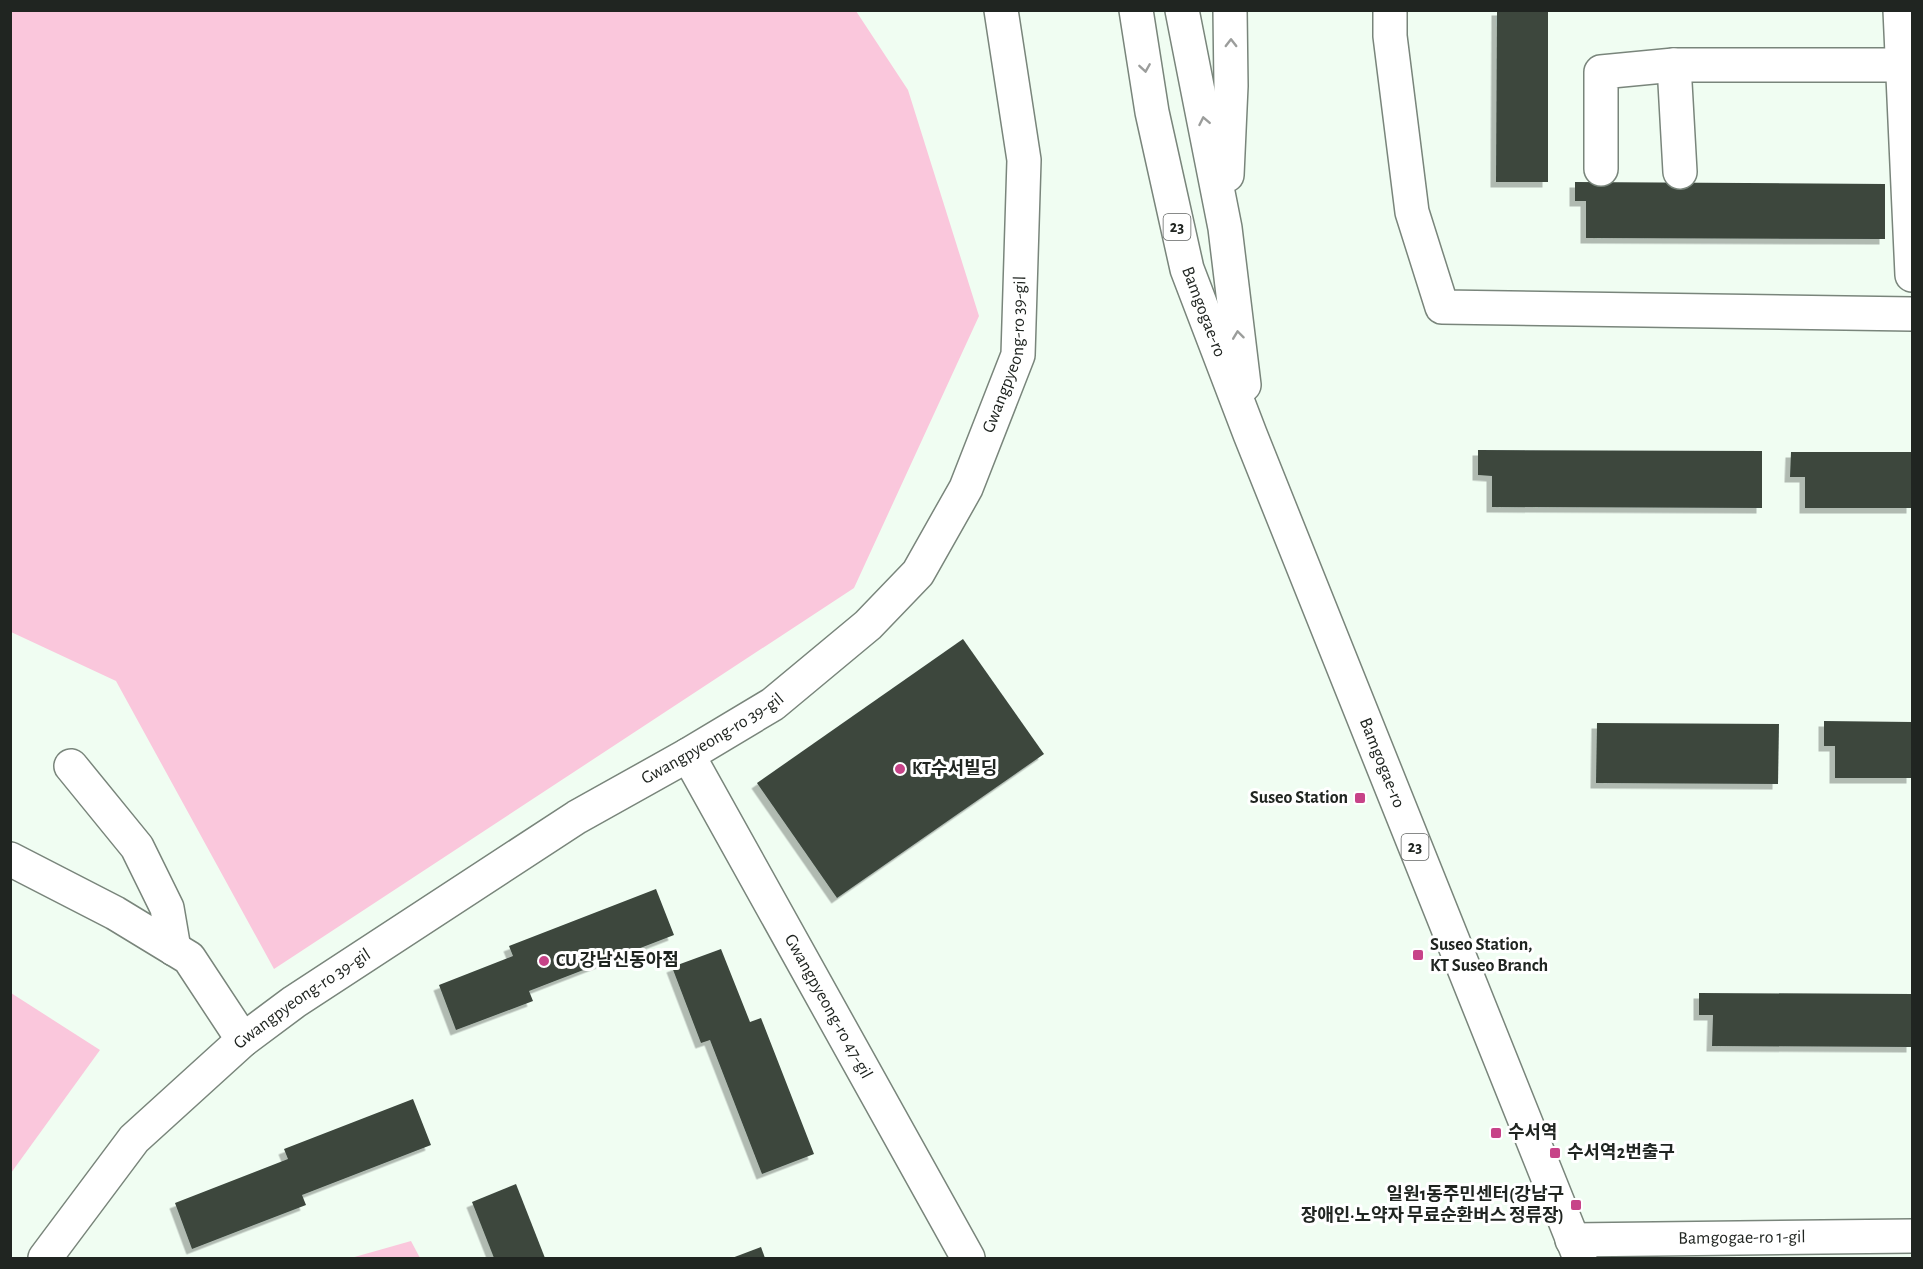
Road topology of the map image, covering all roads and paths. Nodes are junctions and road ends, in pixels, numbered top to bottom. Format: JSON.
{"nodes":[{"id":1,"x":1001,"y":10,"type":"edge"},
{"id":2,"x":1136,"y":10,"type":"edge"},
{"id":3,"x":1182,"y":10,"type":"edge"},
{"id":4,"x":1230,"y":10,"type":"edge"},
{"id":5,"x":1390,"y":10,"type":"edge"},
{"id":6,"x":1900,"y":10,"type":"edge"},
{"id":7,"x":1674,"y":65,"type":"junction"},
{"id":8,"x":1907,"y":65,"type":"edge"},
{"id":9,"x":1910,"y":156,"type":"edge"},
{"id":10,"x":1601,"y":169,"type":"dead end"},
{"id":11,"x":1680,"y":172,"type":"dead end"},
{"id":12,"x":1225,"y":228,"type":"junction"},
{"id":13,"x":1912,"y":275,"type":"edge"},
{"id":14,"x":1912,"y":314,"type":"edge"},
{"id":15,"x":1250,"y":434,"type":"junction"},
{"id":16,"x":688,"y":755,"type":"junction"},
{"id":17,"x":71,"y":766,"type":"dead end"},
{"id":18,"x":10,"y":859,"type":"edge"},
{"id":19,"x":174,"y":949,"type":"junction"},
{"id":20,"x":243,"y":1040,"type":"junction"},
{"id":21,"x":1912,"y":1236,"type":"edge"},
{"id":22,"x":1576,"y":1249,"type":"edge"},
{"id":23,"x":45,"y":1258,"type":"edge"},
{"id":24,"x":968,"y":1258,"type":"edge"}],
"edges":[{"from":1,"to":16,"type":"street","name":"Gwangpyeong-ro 39-gil"},
{"from":2,"to":15,"type":"street","name":"Bamgogae-ro","number":"23","one_way":true},
{"from":12,"to":3,"type":"street","name":"Bamgogae-ro","number":"23","one_way":true},
{"from":12,"to":4,"type":"street","one_way":true},
{"from":5,"to":14,"type":"street"},
{"from":6,"to":8,"type":"street"},
{"from":7,"to":8,"type":"street"},
{"from":7,"to":10,"type":"street"},
{"from":7,"to":11,"type":"street"},
{"from":8,"to":9,"type":"street"},
{"from":9,"to":13,"type":"street"},
{"from":15,"to":12,"type":"street","name":"Bamgogae-ro","number":"23","one_way":true},
{"from":15,"to":22,"type":"street","name":"Bamgogae-ro","number":"23"},
{"from":16,"to":20,"type":"street","name":"Gwangpyeong-ro 39-gil"},
{"from":16,"to":24,"type":"street","name":"Gwangpyeong-ro 47-gil"},
{"from":17,"to":19,"type":"street"},
{"from":18,"to":19,"type":"street"},
{"from":19,"to":20,"type":"street"},
{"from":20,"to":23,"type":"street","name":"Gwangpyeong-ro 39-gil"},
{"from":21,"to":22,"type":"street","name":"Bamgogae-ro 1-gil"}]}
